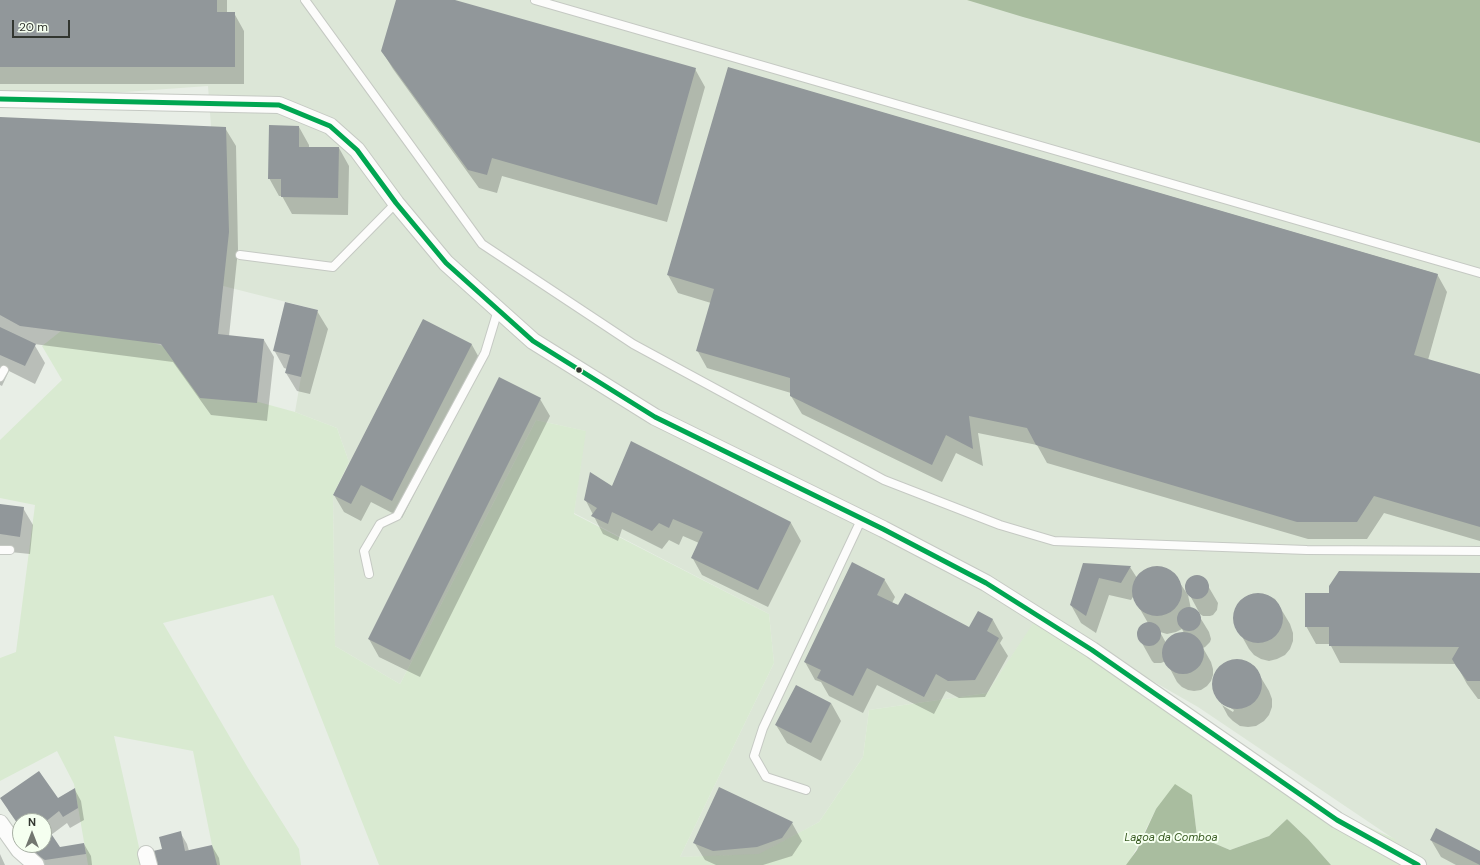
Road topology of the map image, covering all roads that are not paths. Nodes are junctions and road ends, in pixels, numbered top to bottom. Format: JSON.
{"nodes":[{"id":1,"x":305,"y":0,"type":"edge"},
{"id":2,"x":535,"y":0,"type":"edge"},
{"id":3,"x":0,"y":99,"type":"edge"},
{"id":4,"x":396,"y":203,"type":"junction"},
{"id":5,"x":240,"y":255,"type":"dead end"},
{"id":6,"x":1480,"y":273,"type":"edge"},
{"id":7,"x":498,"y":310,"type":"junction"},
{"id":8,"x":862,"y":518,"type":"junction"},
{"id":9,"x":0,"y":550,"type":"edge"},
{"id":10,"x":10,"y":550,"type":"dead end"},
{"id":11,"x":1480,"y":551,"type":"edge"},
{"id":12,"x":369,"y":574,"type":"dead end"},
{"id":13,"x":806,"y":790,"type":"dead end"},
{"id":14,"x":0,"y":823,"type":"edge"},
{"id":15,"x":36,"y":865,"type":"edge"},
{"id":16,"x":1418,"y":865,"type":"edge"}],
"edges":[{"from":1,"to":11,"type":"lane"},
{"from":2,"to":6,"type":"lane"},
{"from":3,"to":4,"type":"street"},
{"from":4,"to":5,"type":"lane"},
{"from":4,"to":7,"type":"street"},
{"from":7,"to":8,"type":"street"},
{"from":7,"to":12,"type":"lane"},
{"from":8,"to":13,"type":"lane"},
{"from":8,"to":16,"type":"street"},
{"from":9,"to":10,"type":"lane"},
{"from":14,"to":15,"type":"street"}]}
